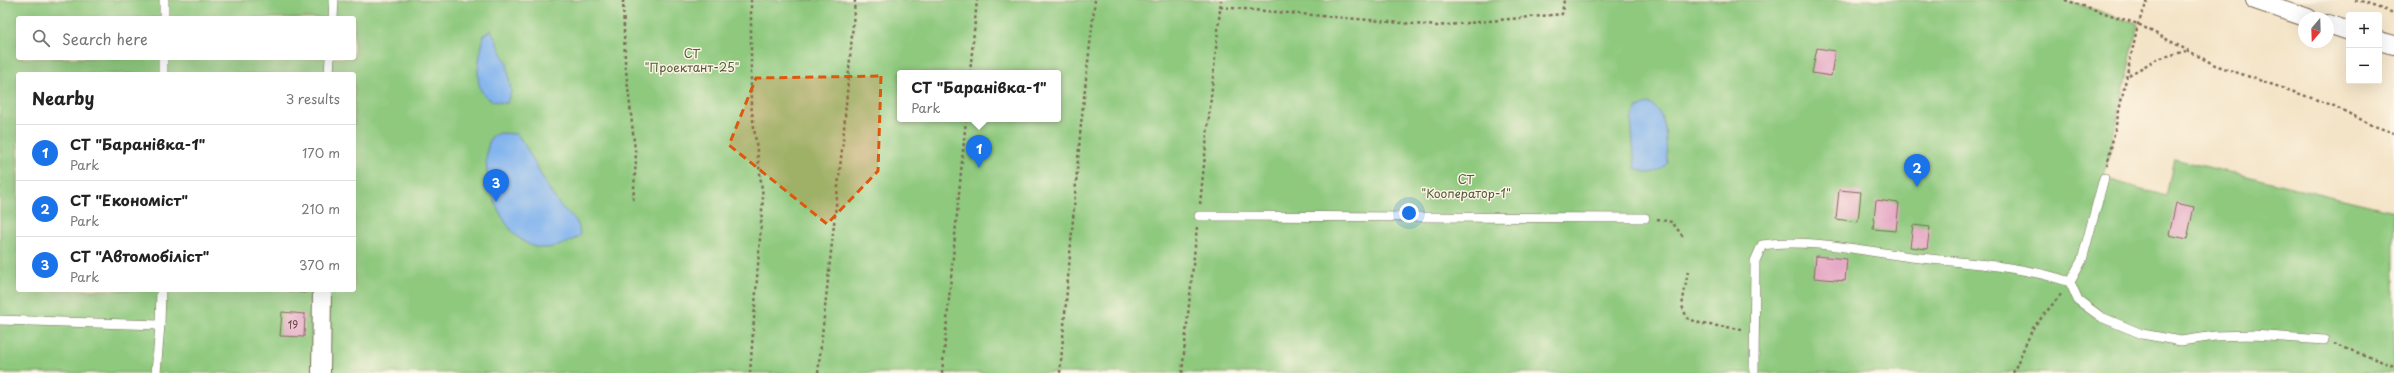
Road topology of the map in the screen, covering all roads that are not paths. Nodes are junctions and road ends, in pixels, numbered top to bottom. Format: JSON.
{"nodes":[{"id":1,"x":164,"y":0,"type":"edge"},
{"id":2,"x":334,"y":0,"type":"edge"},
{"id":3,"x":2255,"y":0,"type":"edge"},
{"id":4,"x":2298,"y":15,"type":"edge"},
{"id":5,"x":164,"y":16,"type":"edge"},
{"id":6,"x":333,"y":16,"type":"edge"},
{"id":7,"x":2334,"y":26,"type":"edge"},
{"id":8,"x":2346,"y":30,"type":"edge"},
{"id":9,"x":2382,"y":41,"type":"edge"},
{"id":10,"x":2394,"y":45,"type":"edge"},
{"id":11,"x":163,"y":60,"type":"edge"},
{"id":12,"x":330,"y":60,"type":"edge"},
{"id":13,"x":163,"y":72,"type":"edge"},
{"id":14,"x":330,"y":72,"type":"edge"},
{"id":15,"x":2104,"y":178,"type":"road end"},
{"id":16,"x":1199,"y":216,"type":"road end"},
{"id":17,"x":1645,"y":218,"type":"road end"},
{"id":18,"x":2070,"y":282,"type":"junction"},
{"id":19,"x":161,"y":292,"type":"edge"},
{"id":20,"x":322,"y":292,"type":"edge"},
{"id":21,"x":0,"y":320,"type":"edge"},
{"id":22,"x":160,"y":325,"type":"junction"},
{"id":23,"x":2324,"y":340,"type":"road end"},
{"id":24,"x":156,"y":373,"type":"edge"},
{"id":25,"x":321,"y":373,"type":"edge"},
{"id":26,"x":1754,"y":373,"type":"edge"}],
"edges":[{"from":1,"to":5,"type":"lane"},
{"from":2,"to":6,"type":"lane"},
{"from":3,"to":4,"type":"street"},
{"from":7,"to":8,"type":"street"},
{"from":9,"to":10,"type":"street"},
{"from":11,"to":13,"type":"lane"},
{"from":12,"to":14,"type":"lane"},
{"from":15,"to":18,"type":"lane"},
{"from":16,"to":17,"type":"lane"},
{"from":18,"to":23,"type":"lane"},
{"from":18,"to":26,"type":"lane"},
{"from":19,"to":22,"type":"lane"},
{"from":20,"to":25,"type":"street"},
{"from":21,"to":22,"type":"lane"},
{"from":22,"to":24,"type":"lane"}]}
